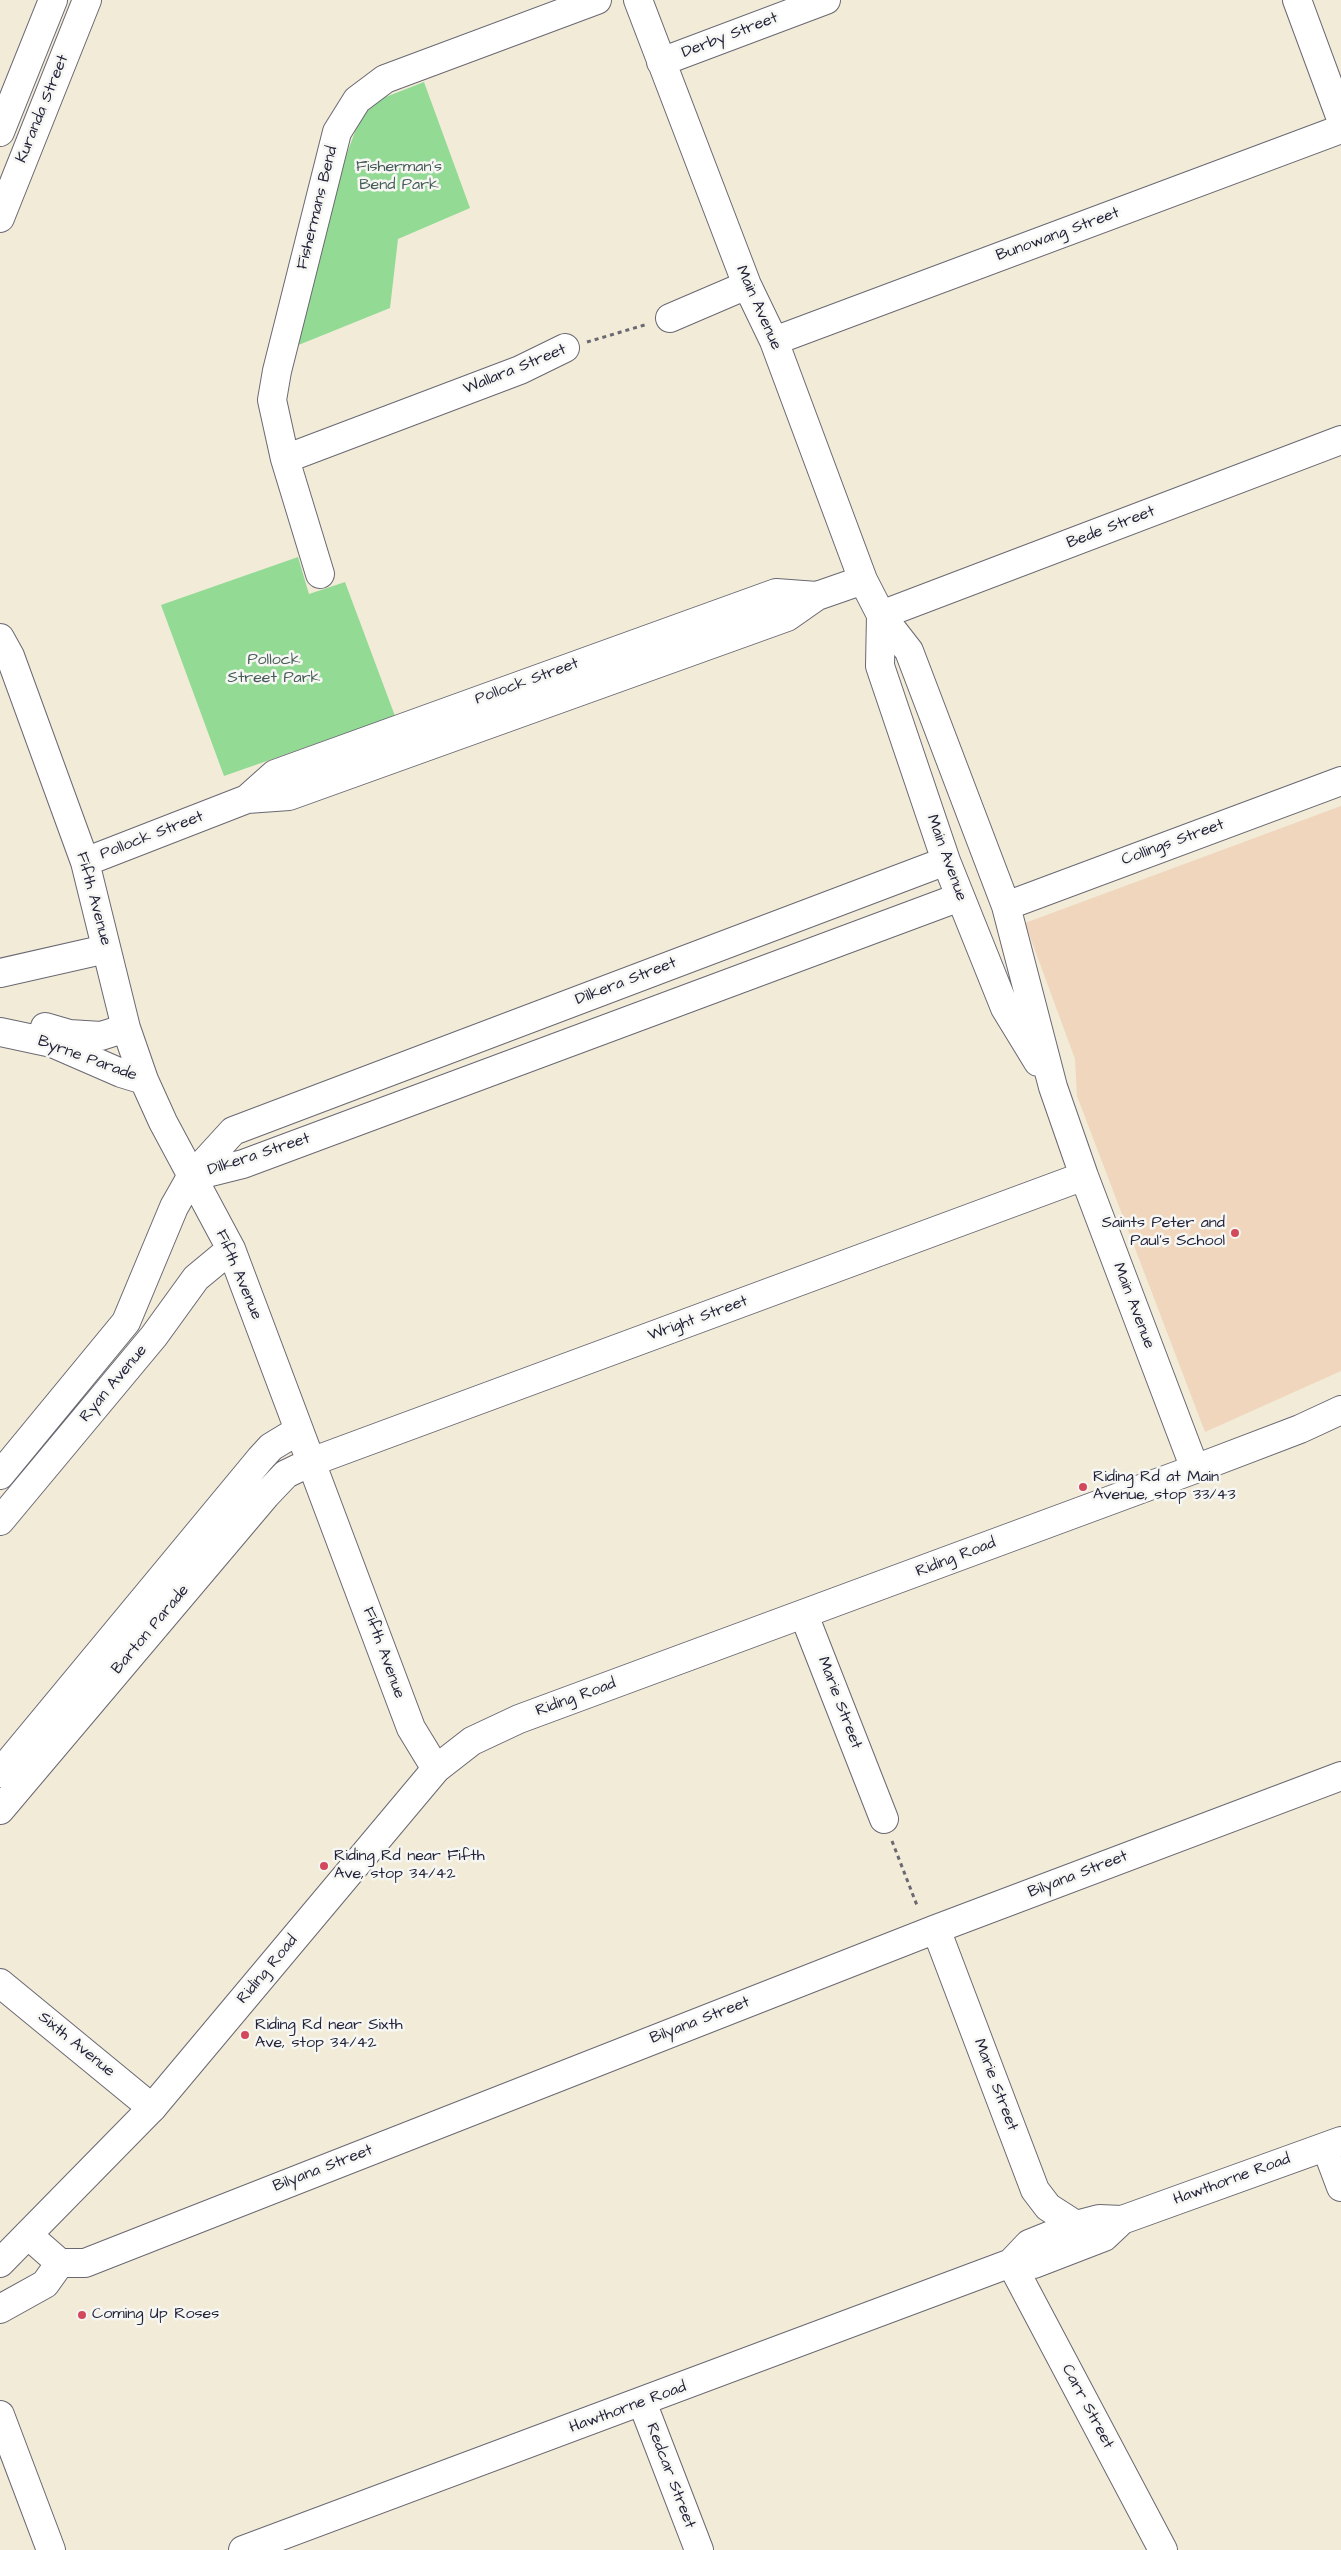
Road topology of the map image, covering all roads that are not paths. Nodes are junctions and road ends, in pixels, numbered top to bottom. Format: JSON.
{"nodes":[{"id":1,"x":53,"y":0,"type":"edge"},
{"id":2,"x":87,"y":0,"type":"edge"},
{"id":3,"x":597,"y":0,"type":"edge"},
{"id":4,"x":638,"y":0,"type":"edge"},
{"id":5,"x":826,"y":0,"type":"edge"},
{"id":6,"x":1296,"y":0,"type":"edge"},
{"id":7,"x":661,"y":62,"type":"junction"},
{"id":8,"x":1341,"y":119,"type":"edge"},
{"id":9,"x":1341,"y":129,"type":"edge"},
{"id":10,"x":0,"y":132,"type":"edge"},
{"id":11,"x":0,"y":218,"type":"edge"},
{"id":12,"x":747,"y":286,"type":"junction"},
{"id":13,"x":670,"y":318,"type":"road end"},
{"id":14,"x":774,"y":341,"type":"junction"},
{"id":15,"x":564,"y":348,"type":"road end"},
{"id":16,"x":1341,"y":440,"type":"edge"},
{"id":17,"x":286,"y":459,"type":"junction"},
{"id":18,"x":320,"y":574,"type":"dead end"},
{"id":19,"x":863,"y":580,"type":"junction"},
{"id":20,"x":881,"y":615,"type":"junction"},
{"id":21,"x":0,"y":638,"type":"edge"},
{"id":22,"x":1341,"y":781,"type":"edge"},
{"id":23,"x":946,"y":861,"type":"junction"},
{"id":24,"x":85,"y":862,"type":"junction"},
{"id":25,"x":960,"y":897,"type":"junction"},
{"id":26,"x":1006,"y":906,"type":"junction"},
{"id":27,"x":106,"y":949,"type":"junction"},
{"id":28,"x":0,"y":973,"type":"edge"},
{"id":29,"x":0,"y":1014,"type":"edge"},
{"id":30,"x":126,"y":1028,"type":"junction"},
{"id":31,"x":0,"y":1032,"type":"edge"},
{"id":32,"x":144,"y":1080,"type":"junction"},
{"id":33,"x":1053,"y":1087,"type":"junction"},
{"id":34,"x":1084,"y":1176,"type":"junction"},
{"id":35,"x":191,"y":1178,"type":"junction"},
{"id":36,"x":231,"y":1249,"type":"junction"},
{"id":37,"x":1341,"y":1410,"type":"edge"},
{"id":38,"x":299,"y":1430,"type":"junction"},
{"id":39,"x":311,"y":1462,"type":"junction"},
{"id":40,"x":1195,"y":1469,"type":"junction"},
{"id":41,"x":0,"y":1474,"type":"edge"},
{"id":42,"x":0,"y":1521,"type":"edge"},
{"id":43,"x":804,"y":1615,"type":"junction"},
{"id":44,"x":436,"y":1769,"type":"junction"},
{"id":45,"x":0,"y":1773,"type":"edge"},
{"id":46,"x":1341,"y":1776,"type":"edge"},
{"id":47,"x":0,"y":1810,"type":"edge"},
{"id":48,"x":884,"y":1819,"type":"road end"},
{"id":49,"x":936,"y":1929,"type":"junction"},
{"id":50,"x":0,"y":1983,"type":"edge"},
{"id":51,"x":152,"y":2108,"type":"junction"},
{"id":52,"x":1333,"y":2144,"type":"edge"},
{"id":53,"x":1341,"y":2187,"type":"edge"},
{"id":54,"x":1122,"y":2220,"type":"junction"},
{"id":55,"x":1076,"y":2225,"type":"junction"},
{"id":56,"x":28,"y":2235,"type":"junction"},
{"id":57,"x":0,"y":2263,"type":"edge"},
{"id":58,"x":60,"y":2263,"type":"junction"},
{"id":59,"x":1011,"y":2263,"type":"junction"},
{"id":60,"x":0,"y":2309,"type":"edge"},
{"id":61,"x":642,"y":2402,"type":"junction"},
{"id":62,"x":0,"y":2415,"type":"edge"},
{"id":63,"x":1160,"y":2549,"type":"edge"},
{"id":64,"x":51,"y":2550,"type":"edge"},
{"id":65,"x":243,"y":2550,"type":"edge"},
{"id":66,"x":699,"y":2550,"type":"edge"}],
"edges":[{"from":1,"to":10,"type":"street","name":"Kuranda Street"},
{"from":2,"to":11,"type":"street","name":"Kuranda Street"},
{"from":3,"to":17,"type":"street","name":"Fishermans Bend"},
{"from":4,"to":7,"type":"street","name":"Main Avenue"},
{"from":5,"to":7,"type":"street","name":"Derby Street"},
{"from":6,"to":8,"type":"street"},
{"from":7,"to":12,"type":"street","name":"Main Avenue"},
{"from":9,"to":14,"type":"street","name":"Bunowang Street"},
{"from":12,"to":13,"type":"street"},
{"from":12,"to":14,"type":"street","name":"Main Avenue"},
{"from":14,"to":19,"type":"street","name":"Main Avenue"},
{"from":15,"to":17,"type":"street","name":"Wallara Street"},
{"from":16,"to":20,"type":"street","name":"Bede Street"},
{"from":17,"to":18,"type":"street","name":"Fishermans Bend"},
{"from":19,"to":20,"type":"street","name":"Main Avenue"},
{"from":19,"to":24,"type":"street","name":"Pollock Street"},
{"from":20,"to":23,"type":"street","name":"Main Avenue"},
{"from":20,"to":26,"type":"street","name":"Main Avenue"},
{"from":21,"to":24,"type":"street","name":"Fifth Avenue"},
{"from":22,"to":26,"type":"street","name":"Collings Street"},
{"from":23,"to":25,"type":"street","name":"Main Avenue"},
{"from":23,"to":35,"type":"street","name":"Dilkera Street"},
{"from":24,"to":27,"type":"street","name":"Fifth Avenue"},
{"from":25,"to":33,"type":"street","name":"Main Avenue"},
{"from":25,"to":35,"type":"street","name":"Dilkera Street"},
{"from":26,"to":33,"type":"street","name":"Main Avenue"},
{"from":27,"to":28,"type":"street"},
{"from":27,"to":30,"type":"street","name":"Fifth Avenue"},
{"from":29,"to":30,"type":"street","name":"Byrne Parade"},
{"from":30,"to":32,"type":"street","name":"Fifth Avenue"},
{"from":31,"to":32,"type":"street","name":"Byrne Parade"},
{"from":32,"to":35,"type":"street","name":"Fifth Avenue"},
{"from":33,"to":34,"type":"street","name":"Main Avenue"},
{"from":34,"to":39,"type":"street","name":"Wright Street"},
{"from":34,"to":40,"type":"street","name":"Main Avenue"},
{"from":35,"to":36,"type":"street","name":"Fifth Avenue"},
{"from":35,"to":41,"type":"street","name":"Ryan Avenue"},
{"from":36,"to":38,"type":"street","name":"Fifth Avenue"},
{"from":36,"to":42,"type":"street","name":"Ryan Avenue"},
{"from":37,"to":40,"type":"street","name":"Riding Road"},
{"from":38,"to":39,"type":"street","name":"Fifth Avenue"},
{"from":38,"to":45,"type":"street","name":"Barton Parade"},
{"from":39,"to":44,"type":"street","name":"Fifth Avenue"},
{"from":39,"to":47,"type":"street","name":"Barton Parade"},
{"from":40,"to":43,"type":"street","name":"Riding Road"},
{"from":43,"to":44,"type":"street","name":"Riding Road"},
{"from":43,"to":48,"type":"street","name":"Marie Street"},
{"from":44,"to":51,"type":"street","name":"Riding Road"},
{"from":46,"to":49,"type":"street","name":"Bilyana Street"},
{"from":49,"to":55,"type":"street","name":"Marie Street"},
{"from":49,"to":58,"type":"street","name":"Bilyana Street"},
{"from":50,"to":51,"type":"street","name":"Sixth Avenue"},
{"from":51,"to":56,"type":"street","name":"Riding Road"},
{"from":52,"to":53,"type":"street"},
{"from":52,"to":54,"type":"street","name":"Hawthorne Road"},
{"from":54,"to":55,"type":"street","name":"Hawthorne Road"},
{"from":54,"to":59,"type":"street","name":"Hawthorne Road"},
{"from":55,"to":59,"type":"street","name":"Hawthorne Road"},
{"from":56,"to":57,"type":"street","name":"Riding Road"},
{"from":56,"to":58,"type":"street"},
{"from":58,"to":60,"type":"street"},
{"from":59,"to":61,"type":"street","name":"Hawthorne Road"},
{"from":59,"to":63,"type":"street","name":"Carr Street"},
{"from":61,"to":65,"type":"street","name":"Hawthorne Road"},
{"from":61,"to":66,"type":"street","name":"Redcar Street"},
{"from":62,"to":64,"type":"street"}]}
